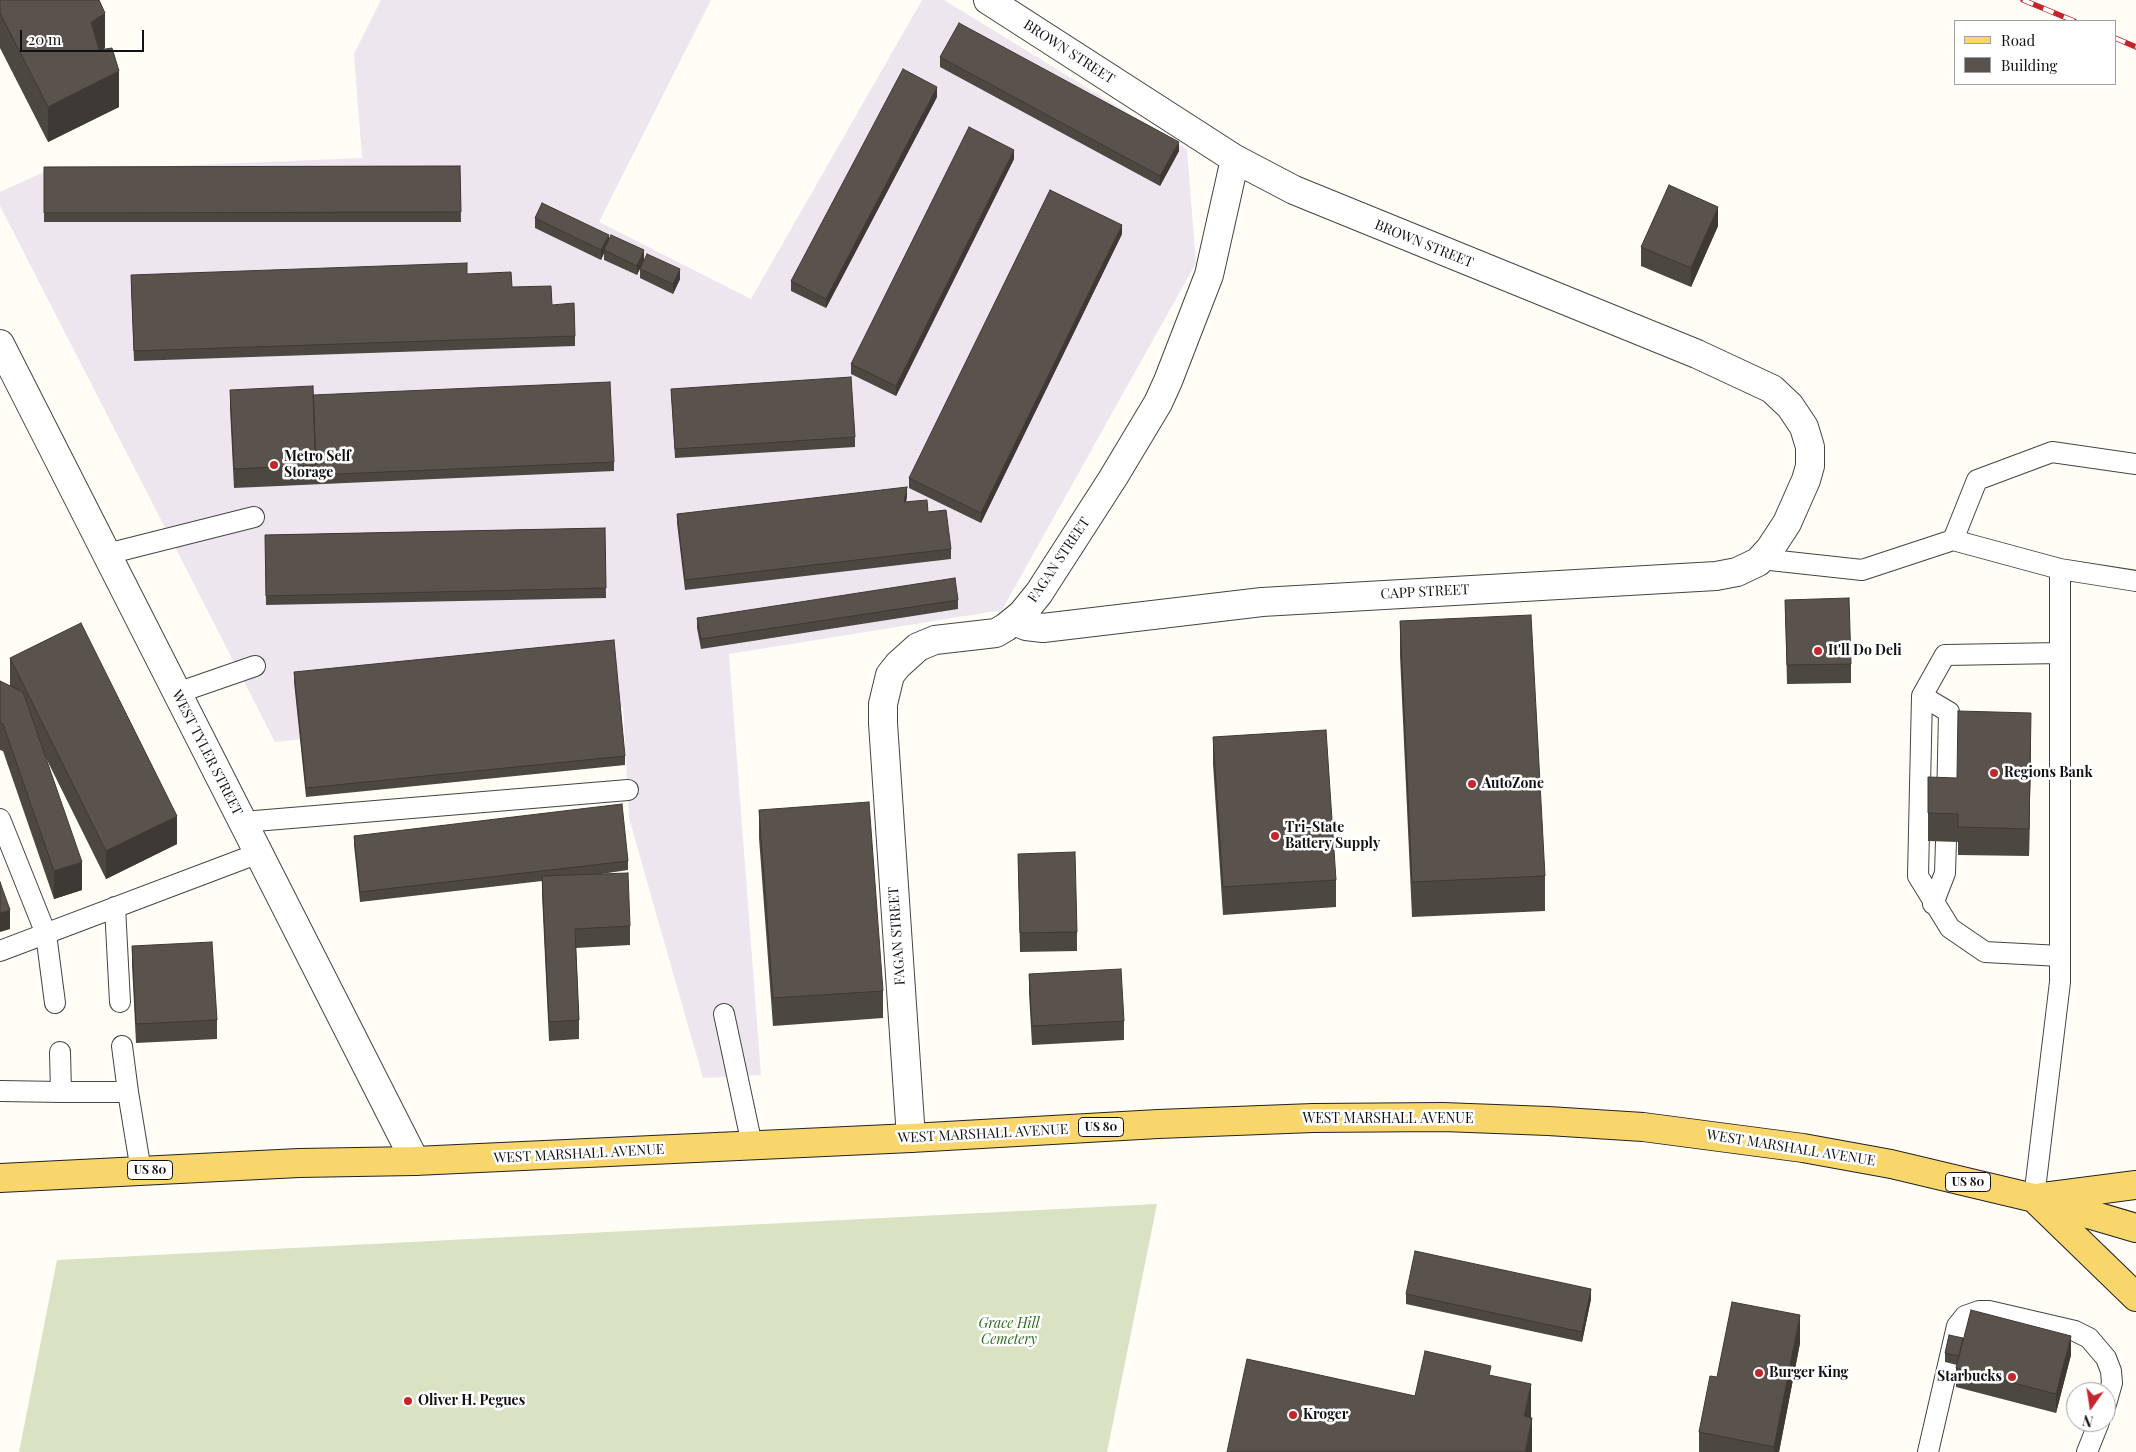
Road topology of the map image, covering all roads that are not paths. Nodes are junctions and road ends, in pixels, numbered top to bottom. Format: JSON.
{"nodes":[{"id":1,"x":988,"y":0,"type":"edge"},
{"id":2,"x":1235,"y":160,"type":"junction"},
{"id":3,"x":0,"y":344,"type":"edge"},
{"id":4,"x":2136,"y":464,"type":"edge"},
{"id":5,"x":1800,"y":497,"type":"joint"},
{"id":6,"x":254,"y":517,"type":"dead end"},
{"id":7,"x":1954,"y":540,"type":"junction"},
{"id":8,"x":106,"y":554,"type":"junction"},
{"id":9,"x":1761,"y":559,"type":"junction"},
{"id":10,"x":2060,"y":569,"type":"junction"},
{"id":11,"x":2136,"y":581,"type":"edge"},
{"id":12,"x":1014,"y":621,"type":"junction"},
{"id":13,"x":2060,"y":653,"type":"junction"},
{"id":14,"x":255,"y":666,"type":"dead end"},
{"id":15,"x":177,"y":693,"type":"junction"},
{"id":16,"x":1922,"y":696,"type":"junction"},
{"id":17,"x":628,"y":790,"type":"dead end"},
{"id":18,"x":1947,"y":805,"type":"edge"},
{"id":19,"x":0,"y":819,"type":"edge"},
{"id":20,"x":243,"y":822,"type":"junction"},
{"id":21,"x":1946,"y":841,"type":"edge"},
{"id":22,"x":259,"y":853,"type":"junction"},
{"id":23,"x":1934,"y":904,"type":"junction"},
{"id":24,"x":115,"y":907,"type":"junction"},
{"id":25,"x":46,"y":934,"type":"junction"},
{"id":26,"x":0,"y":951,"type":"edge"},
{"id":27,"x":2060,"y":956,"type":"junction"},
{"id":28,"x":120,"y":1002,"type":"dead end"},
{"id":29,"x":55,"y":1003,"type":"dead end"},
{"id":30,"x":724,"y":1014,"type":"dead end"},
{"id":31,"x":122,"y":1046,"type":"dead end"},
{"id":32,"x":60,"y":1052,"type":"dead end"},
{"id":33,"x":0,"y":1091,"type":"edge"},
{"id":34,"x":61,"y":1092,"type":"junction"},
{"id":35,"x":128,"y":1092,"type":"junction"},
{"id":36,"x":910,"y":1138,"type":"junction"},
{"id":37,"x":752,"y":1145,"type":"junction"},
{"id":38,"x":415,"y":1161,"type":"junction"},
{"id":39,"x":141,"y":1171,"type":"junction"},
{"id":40,"x":0,"y":1178,"type":"edge"},
{"id":41,"x":2136,"y":1185,"type":"edge"},
{"id":42,"x":2034,"y":1198,"type":"junction"},
{"id":43,"x":2136,"y":1228,"type":"edge"},
{"id":44,"x":2136,"y":1297,"type":"edge"},
{"id":45,"x":2112,"y":1382,"type":"edge"},
{"id":46,"x":2095,"y":1432,"type":"edge"},
{"id":47,"x":1928,"y":1452,"type":"edge"},
{"id":48,"x":2087,"y":1452,"type":"edge"}],
"edges":[{"from":1,"to":2,"type":"street","name":"BROWN STREET"},
{"from":2,"to":5,"type":"street","name":"BROWN STREET"},
{"from":2,"to":12,"type":"street","name":"FAGAN STREET"},
{"from":3,"to":8,"type":"street","name":"WEST TYLER STREET"},
{"from":4,"to":7,"type":"lane"},
{"from":5,"to":9,"type":"street","name":"CAPP STREET"},
{"from":6,"to":8,"type":"lane"},
{"from":7,"to":9,"type":"lane"},
{"from":7,"to":10,"type":"lane"},
{"from":8,"to":15,"type":"street","name":"WEST TYLER STREET"},
{"from":9,"to":12,"type":"street","name":"CAPP STREET"},
{"from":10,"to":11,"type":"lane"},
{"from":10,"to":13,"type":"lane"},
{"from":12,"to":36,"type":"street","name":"FAGAN STREET"},
{"from":13,"to":16,"type":"lane"},
{"from":13,"to":27,"type":"lane"},
{"from":14,"to":15,"type":"lane"},
{"from":15,"to":20,"type":"street","name":"WEST TYLER STREET"},
{"from":16,"to":18,"type":"lane"},
{"from":16,"to":23,"type":"lane"},
{"from":17,"to":20,"type":"lane"},
{"from":19,"to":25,"type":"lane"},
{"from":20,"to":22,"type":"street","name":"WEST TYLER STREET"},
{"from":21,"to":23,"type":"lane"},
{"from":22,"to":24,"type":"lane"},
{"from":22,"to":38,"type":"street","name":"WEST TYLER STREET"},
{"from":23,"to":27,"type":"lane"},
{"from":24,"to":25,"type":"lane"},
{"from":24,"to":28,"type":"lane"},
{"from":25,"to":26,"type":"lane"},
{"from":25,"to":29,"type":"lane"},
{"from":27,"to":42,"type":"lane"},
{"from":30,"to":37,"type":"lane"},
{"from":31,"to":35,"type":"lane"},
{"from":32,"to":34,"type":"lane"},
{"from":33,"to":34,"type":"lane"},
{"from":34,"to":35,"type":"lane"},
{"from":35,"to":39,"type":"lane"},
{"from":36,"to":37,"type":"main road","name":"WEST MARSHALL AVENUE","number":"US 80"},
{"from":36,"to":42,"type":"main road","name":"WEST MARSHALL AVENUE","number":"US 80"},
{"from":37,"to":38,"type":"main road","name":"WEST MARSHALL AVENUE","number":"US 80"},
{"from":38,"to":39,"type":"main road","name":"WEST MARSHALL AVENUE","number":"US 80"},
{"from":39,"to":40,"type":"main road","name":"WEST MARSHALL AVENUE","number":"US 80"},
{"from":41,"to":42,"type":"main road"},
{"from":42,"to":43,"type":"main road","name":"WEST MARSHALL AVENUE","number":"US 80"},
{"from":42,"to":44,"type":"main road"},
{"from":45,"to":47,"type":"lane"},
{"from":46,"to":48,"type":"lane"}]}
